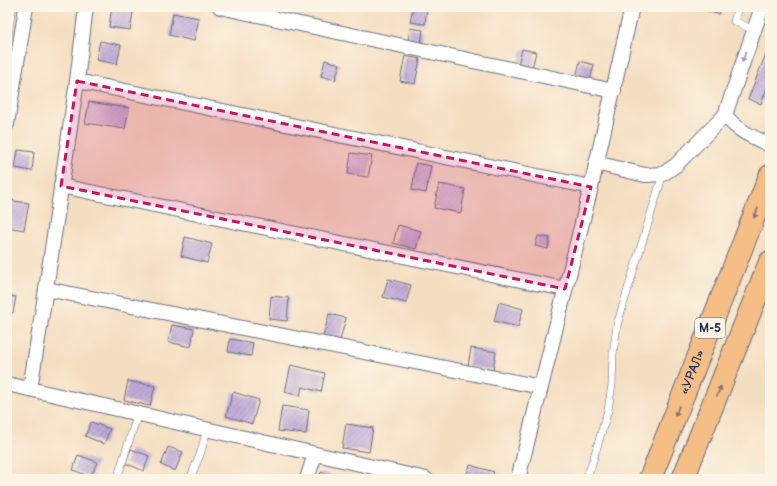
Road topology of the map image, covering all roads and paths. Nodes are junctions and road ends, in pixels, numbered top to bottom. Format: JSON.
{"nodes":[{"id":1,"x":12,"y":7,"type":"edge"},
{"id":2,"x":26,"y":7,"type":"edge"},
{"id":3,"x":86,"y":7,"type":"edge"},
{"id":4,"x":220,"y":7,"type":"edge"},
{"id":5,"x":632,"y":7,"type":"edge"},
{"id":6,"x":738,"y":7,"type":"edge"},
{"id":7,"x":762,"y":7,"type":"edge"},
{"id":8,"x":753,"y":30,"type":"junction"},
{"id":9,"x":7,"y":43,"type":"edge"},
{"id":10,"x":77,"y":80,"type":"junction"},
{"id":11,"x":614,"y":91,"type":"junction"},
{"id":12,"x":725,"y":115,"type":"junction"},
{"id":13,"x":7,"y":124,"type":"edge"},
{"id":14,"x":770,"y":145,"type":"edge"},
{"id":15,"x":596,"y":163,"type":"junction"},
{"id":16,"x":663,"y":174,"type":"junction"},
{"id":17,"x":770,"y":176,"type":"edge"},
{"id":18,"x":61,"y":186,"type":"junction"},
{"id":19,"x":591,"y":187,"type":"junction"},
{"id":20,"x":770,"y":262,"type":"edge"},
{"id":21,"x":46,"y":289,"type":"junction"},
{"id":22,"x":565,"y":289,"type":"junction"},
{"id":23,"x":7,"y":384,"type":"edge"},
{"id":24,"x":542,"y":387,"type":"junction"},
{"id":25,"x":30,"y":389,"type":"junction"},
{"id":26,"x":138,"y":413,"type":"junction"},
{"id":27,"x":208,"y":429,"type":"junction"},
{"id":28,"x":315,"y":454,"type":"junction"},
{"id":29,"x":117,"y":479,"type":"edge"},
{"id":30,"x":190,"y":479,"type":"edge"},
{"id":31,"x":307,"y":479,"type":"edge"},
{"id":32,"x":426,"y":479,"type":"edge"},
{"id":33,"x":518,"y":479,"type":"edge"},
{"id":34,"x":585,"y":479,"type":"edge"},
{"id":35,"x":650,"y":479,"type":"edge"},
{"id":36,"x":683,"y":479,"type":"edge"}],
"edges":[{"from":1,"to":9,"type":"lane"},
{"from":2,"to":13,"type":"street"},
{"from":3,"to":10,"type":"street"},
{"from":4,"to":11,"type":"street"},
{"from":5,"to":11,"type":"street"},
{"from":6,"to":8,"type":"lane"},
{"from":7,"to":8,"type":"street"},
{"from":8,"to":12,"type":"street","one_way":true},
{"from":10,"to":18,"type":"street"},
{"from":10,"to":19,"type":"street"},
{"from":11,"to":15,"type":"street"},
{"from":12,"to":14,"type":"street"},
{"from":12,"to":16,"type":"street"},
{"from":15,"to":16,"type":"street"},
{"from":15,"to":19,"type":"street"},
{"from":16,"to":34,"type":"lane"},
{"from":17,"to":35,"type":"highway","name":"«УРАЛ»","number":"М-5","one_way":true},
{"from":18,"to":21,"type":"street"},
{"from":18,"to":22,"type":"street"},
{"from":19,"to":22,"type":"street"},
{"from":36,"to":20,"type":"highway","number":"М-5","one_way":true},
{"from":21,"to":24,"type":"street"},
{"from":21,"to":25,"type":"street"},
{"from":22,"to":24,"type":"street"},
{"from":23,"to":25,"type":"street"},
{"from":24,"to":33,"type":"street"},
{"from":25,"to":26,"type":"street"},
{"from":26,"to":27,"type":"street"},
{"from":26,"to":29,"type":"lane"},
{"from":27,"to":28,"type":"street"},
{"from":27,"to":30,"type":"lane"},
{"from":28,"to":31,"type":"street"},
{"from":28,"to":32,"type":"street"}]}
